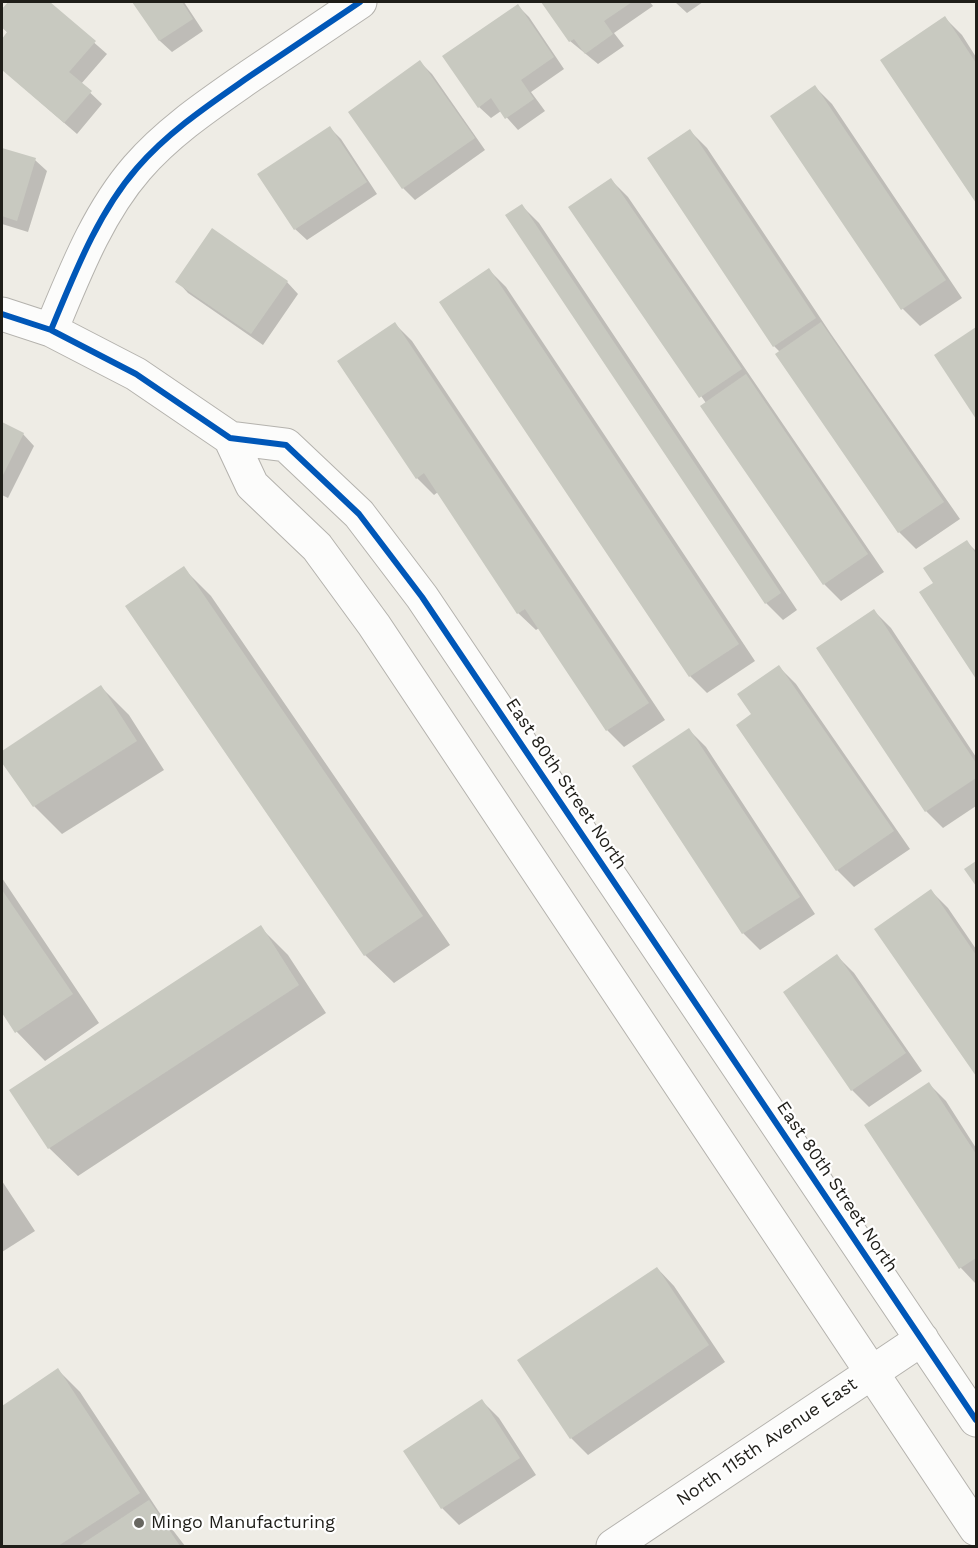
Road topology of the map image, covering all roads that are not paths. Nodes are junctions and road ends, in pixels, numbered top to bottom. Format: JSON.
{"nodes":[{"id":1,"x":360,"y":2,"type":"edge"},
{"id":2,"x":2,"y":314,"type":"edge"},
{"id":3,"x":51,"y":330,"type":"junction"},
{"id":4,"x":230,"y":438,"type":"junction"},
{"id":5,"x":922,"y":1339,"type":"junction"},
{"id":6,"x":872,"y":1371,"type":"junction"},
{"id":7,"x":976,"y":1420,"type":"edge"},
{"id":8,"x":976,"y":1529,"type":"edge"},
{"id":9,"x":613,"y":1546,"type":"edge"}],
"edges":[{"from":1,"to":3,"type":"street"},
{"from":2,"to":3,"type":"street","name":"East 80th Street North"},
{"from":3,"to":4,"type":"street","name":"East 80th Street North"},
{"from":4,"to":5,"type":"street","name":"East 80th Street North"},
{"from":4,"to":6,"type":"street"},
{"from":5,"to":6,"type":"street","name":"North 115th Avenue East"},
{"from":5,"to":7,"type":"street","name":"East 80th Street North"},
{"from":6,"to":8,"type":"street"},
{"from":6,"to":9,"type":"street","name":"North 115th Avenue East"}]}
